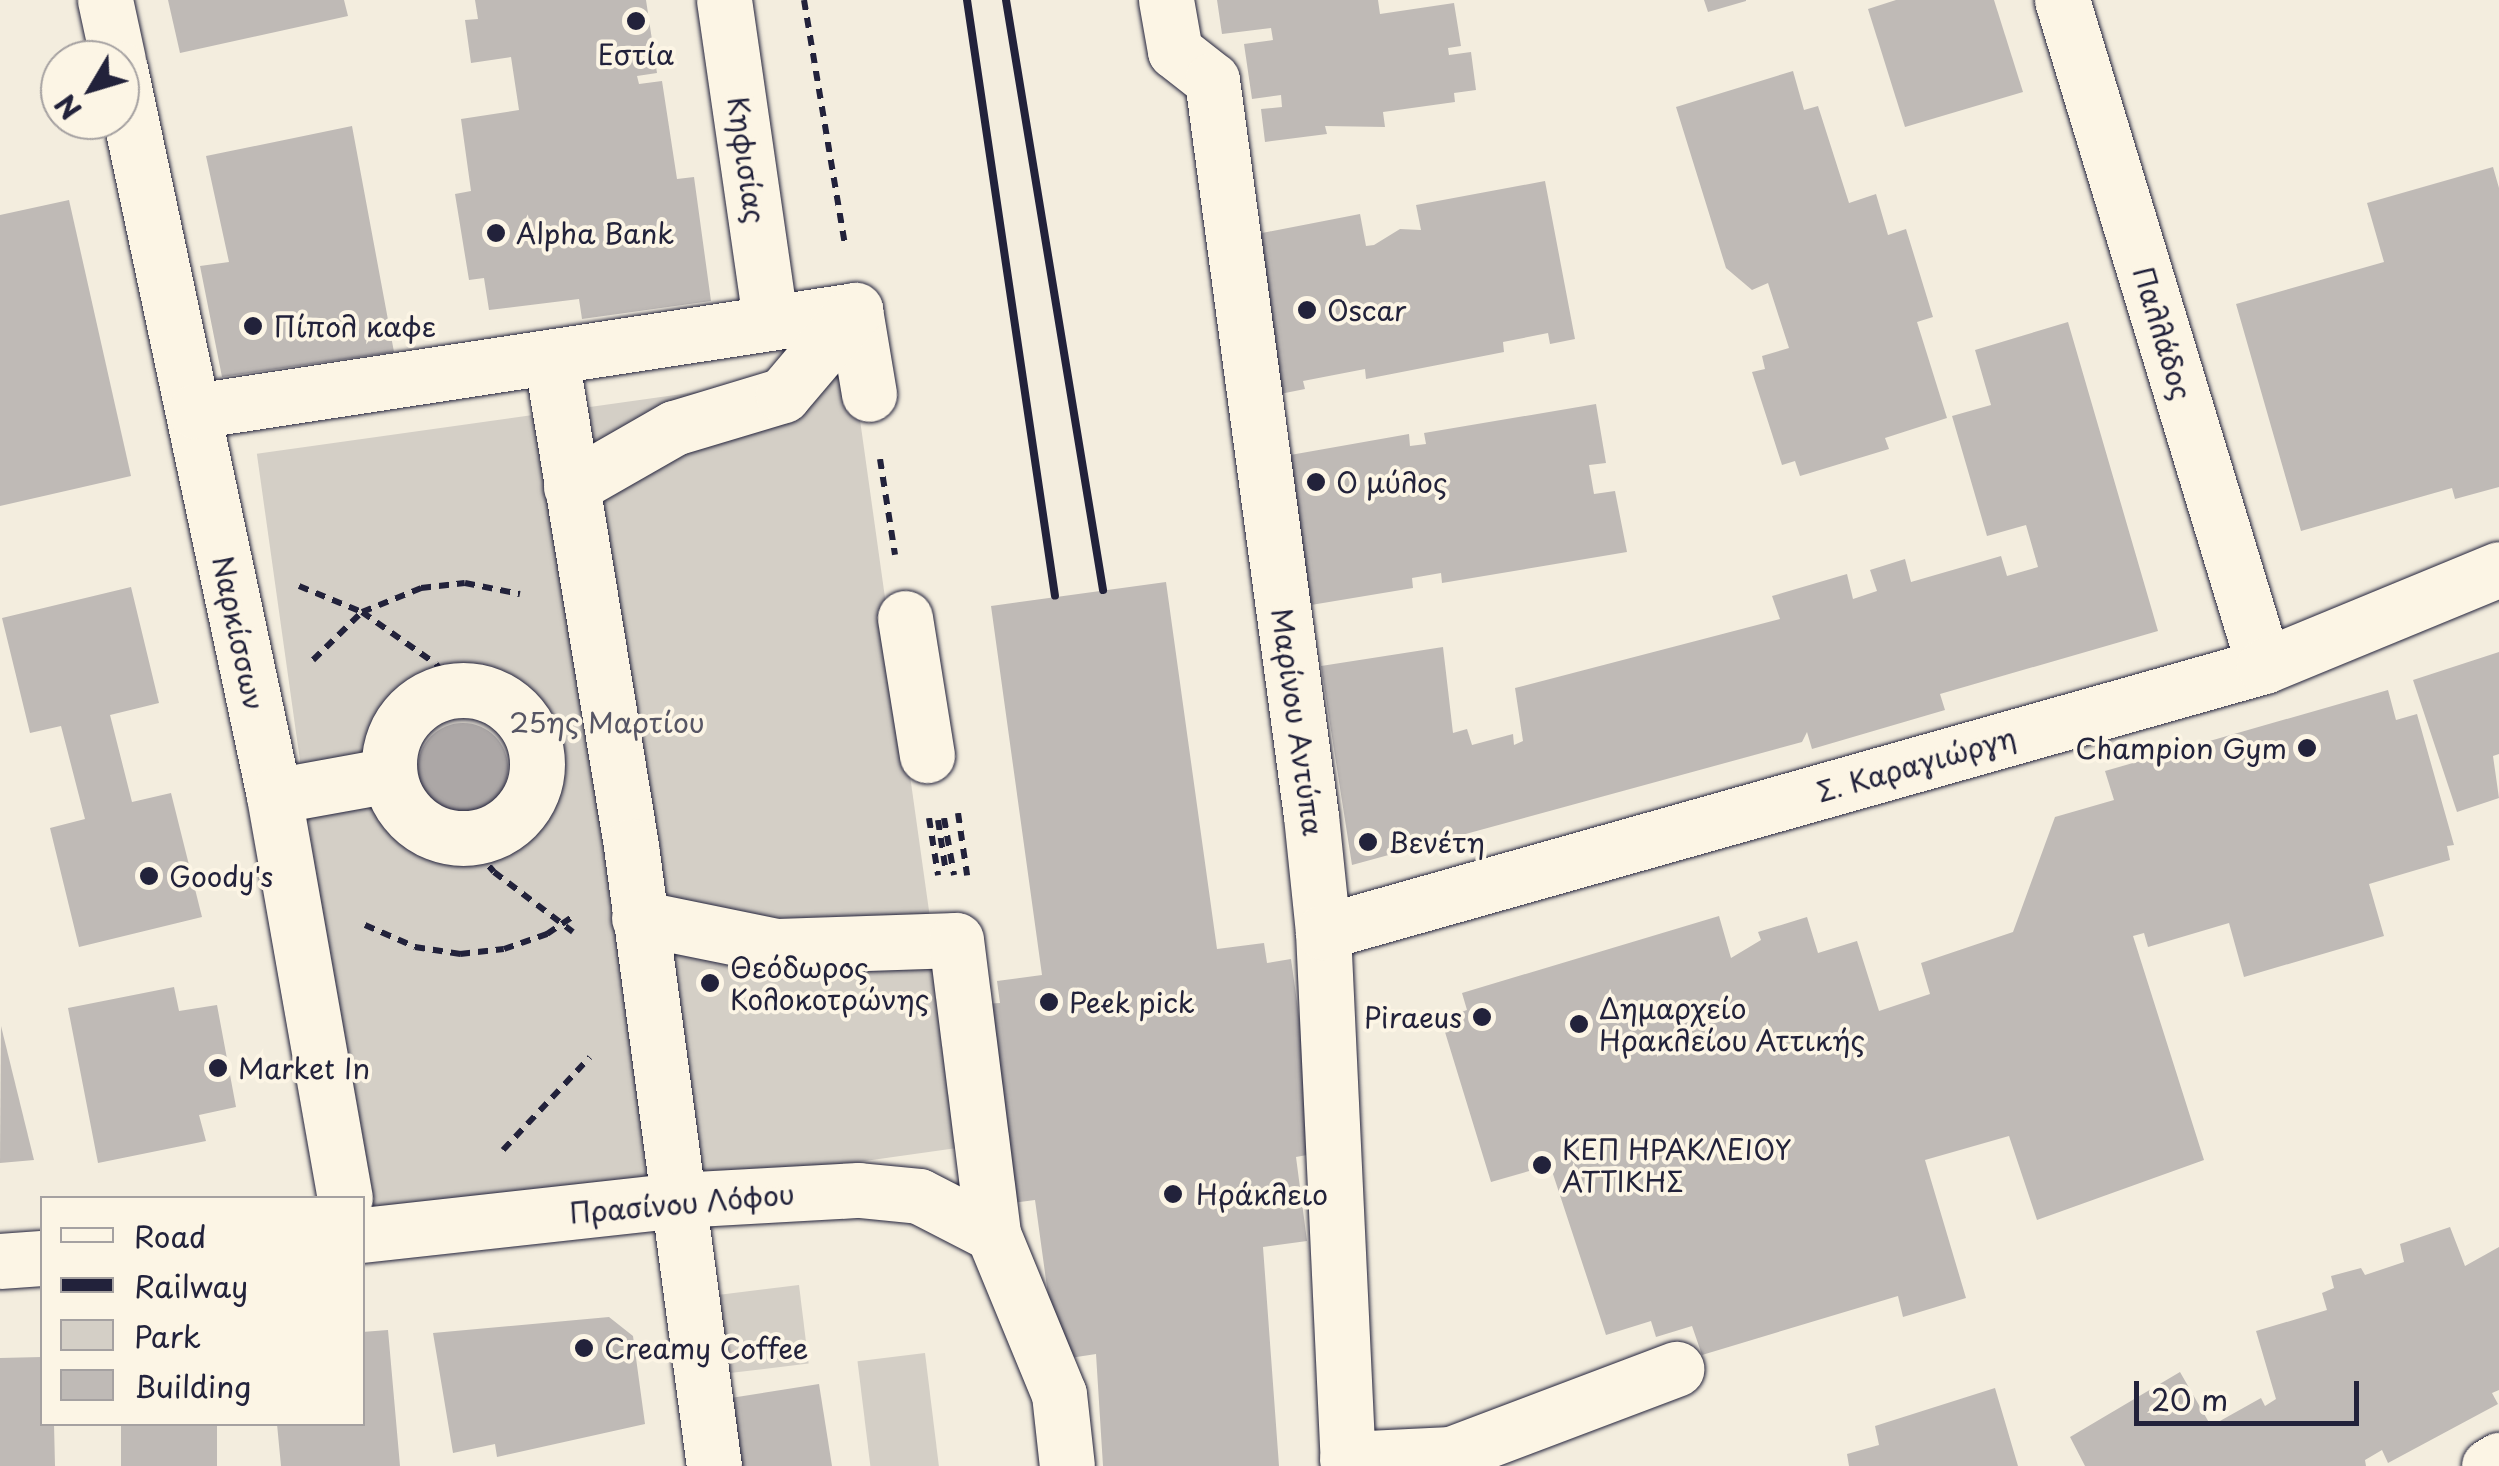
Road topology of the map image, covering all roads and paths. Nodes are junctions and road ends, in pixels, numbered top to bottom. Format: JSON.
{"nodes":[{"id":1,"x":105,"y":0,"type":"edge"},
{"id":2,"x":724,"y":0,"type":"edge"},
{"id":3,"x":804,"y":0,"type":"edge"},
{"id":4,"x":1166,"y":0,"type":"edge"},
{"id":5,"x":2062,"y":0,"type":"edge"},
{"id":6,"x":114,"y":40,"type":"edge"},
{"id":7,"x":136,"y":140,"type":"edge"},
{"id":8,"x":855,"y":310,"type":"junction"},
{"id":9,"x":770,"y":321,"type":"junction"},
{"id":10,"x":551,"y":357,"type":"junction"},
{"id":11,"x":1224,"y":373,"type":"dead end"},
{"id":12,"x":870,"y":394,"type":"joint"},
{"id":13,"x":195,"y":411,"type":"junction"},
{"id":14,"x":571,"y":487,"type":"junction"},
{"id":15,"x":2499,"y":568,"type":"edge"},
{"id":16,"x":228,"y":585,"type":"junction"},
{"id":17,"x":362,"y":612,"type":"junction"},
{"id":18,"x":905,"y":618,"type":"joint"},
{"id":19,"x":596,"y":641,"type":"junction"},
{"id":20,"x":2264,"y":666,"type":"junction"},
{"id":21,"x":305,"y":674,"type":"dead end"},
{"id":22,"x":457,"y":691,"type":"junction"},
{"id":23,"x":1267,"y":711,"type":"dead end"},
{"id":24,"x":612,"y":744,"type":"junction"},
{"id":25,"x":927,"y":755,"type":"joint"},
{"id":26,"x":536,"y":759,"type":"junction"},
{"id":27,"x":389,"y":775,"type":"junction"},
{"id":28,"x":274,"y":796,"type":"junction"},
{"id":29,"x":956,"y":806,"type":"dead end"},
{"id":30,"x":943,"y":810,"type":"dead end"},
{"id":31,"x":928,"y":811,"type":"dead end"},
{"id":32,"x":466,"y":839,"type":"junction"},
{"id":33,"x":630,"y":846,"type":"junction"},
{"id":34,"x":955,"y":884,"type":"dead end"},
{"id":35,"x":969,"y":885,"type":"dead end"},
{"id":36,"x":360,"y":921,"type":"dead end"},
{"id":37,"x":559,"y":926,"type":"junction"},
{"id":38,"x":1323,"y":932,"type":"junction"},
{"id":39,"x":952,"y":940,"type":"junction"},
{"id":40,"x":645,"y":960,"type":"junction"},
{"id":41,"x":345,"y":1196,"type":"edge"},
{"id":42,"x":678,"y":1200,"type":"junction"},
{"id":43,"x":478,"y":1222,"type":"junction"},
{"id":44,"x":993,"y":1234,"type":"junction"},
{"id":45,"x":365,"y":1235,"type":"edge"},
{"id":46,"x":40,"y":1258,"type":"edge"},
{"id":47,"x":0,"y":1261,"type":"edge"},
{"id":48,"x":1676,"y":1370,"type":"dead end"},
{"id":49,"x":2499,"y":1460,"type":"edge"},
{"id":50,"x":1348,"y":1463,"type":"edge"},
{"id":51,"x":714,"y":1466,"type":"edge"},
{"id":52,"x":1068,"y":1466,"type":"edge"},
{"id":53,"x":2489,"y":1466,"type":"edge"}],
"edges":[{"from":1,"to":6,"type":"street"},
{"from":2,"to":9,"type":"street","name":"Κηφισίας"},
{"from":3,"to":8,"type":"path"},
{"from":4,"to":38,"type":"street","name":"Μαρίνου Αντύπα"},
{"from":5,"to":20,"type":"street","name":"Παλλάδος"},
{"from":7,"to":13,"type":"street","name":"Ναρκίσσων"},
{"from":8,"to":9,"type":"street"},
{"from":8,"to":12,"type":"street"},
{"from":8,"to":14,"type":"street"},
{"from":9,"to":10,"type":"street"},
{"from":10,"to":13,"type":"street"},
{"from":10,"to":14,"type":"street"},
{"from":11,"to":23,"type":"street"},
{"from":12,"to":18,"type":"path"},
{"from":13,"to":16,"type":"street","name":"Ναρκίσσων"},
{"from":14,"to":19,"type":"street"},
{"from":15,"to":20,"type":"street","name":"Σ. Καραγιώργη"},
{"from":16,"to":17,"type":"path"},
{"from":16,"to":28,"type":"street","name":"Ναρκίσσων"},
{"from":17,"to":19,"type":"path"},
{"from":17,"to":21,"type":"path"},
{"from":17,"to":22,"type":"path"},
{"from":18,"to":25,"type":"street"},
{"from":19,"to":24,"type":"street"},
{"from":20,"to":38,"type":"street","name":"Σ. Καραγιώργη"},
{"from":22,"to":26,"type":"street"},
{"from":22,"to":27,"type":"street"},
{"from":24,"to":26,"type":"street"},
{"from":24,"to":33,"type":"street"},
{"from":25,"to":39,"type":"path"},
{"from":26,"to":32,"type":"street"},
{"from":27,"to":28,"type":"street"},
{"from":27,"to":32,"type":"street"},
{"from":28,"to":41,"type":"street","name":"Ναρκίσσων"},
{"from":29,"to":35,"type":"path"},
{"from":30,"to":34,"type":"path"},
{"from":31,"to":39,"type":"path"},
{"from":32,"to":37,"type":"path"},
{"from":33,"to":37,"type":"path"},
{"from":33,"to":40,"type":"street"},
{"from":36,"to":37,"type":"path"},
{"from":37,"to":40,"type":"path"},
{"from":38,"to":50,"type":"street","name":"Μαρίνου Αντύπα"},
{"from":39,"to":40,"type":"street"},
{"from":39,"to":44,"type":"street"},
{"from":40,"to":42,"type":"street"},
{"from":40,"to":43,"type":"path"},
{"from":42,"to":43,"type":"street","name":"Πρασίνου Λόφου"},
{"from":42,"to":44,"type":"street","name":"Πρασίνου Λόφου"},
{"from":42,"to":51,"type":"street"},
{"from":43,"to":45,"type":"street","name":"Πρασίνου Λόφου"},
{"from":44,"to":52,"type":"street"},
{"from":46,"to":47,"type":"street"},
{"from":48,"to":50,"type":"street"},
{"from":49,"to":53,"type":"street"}]}
